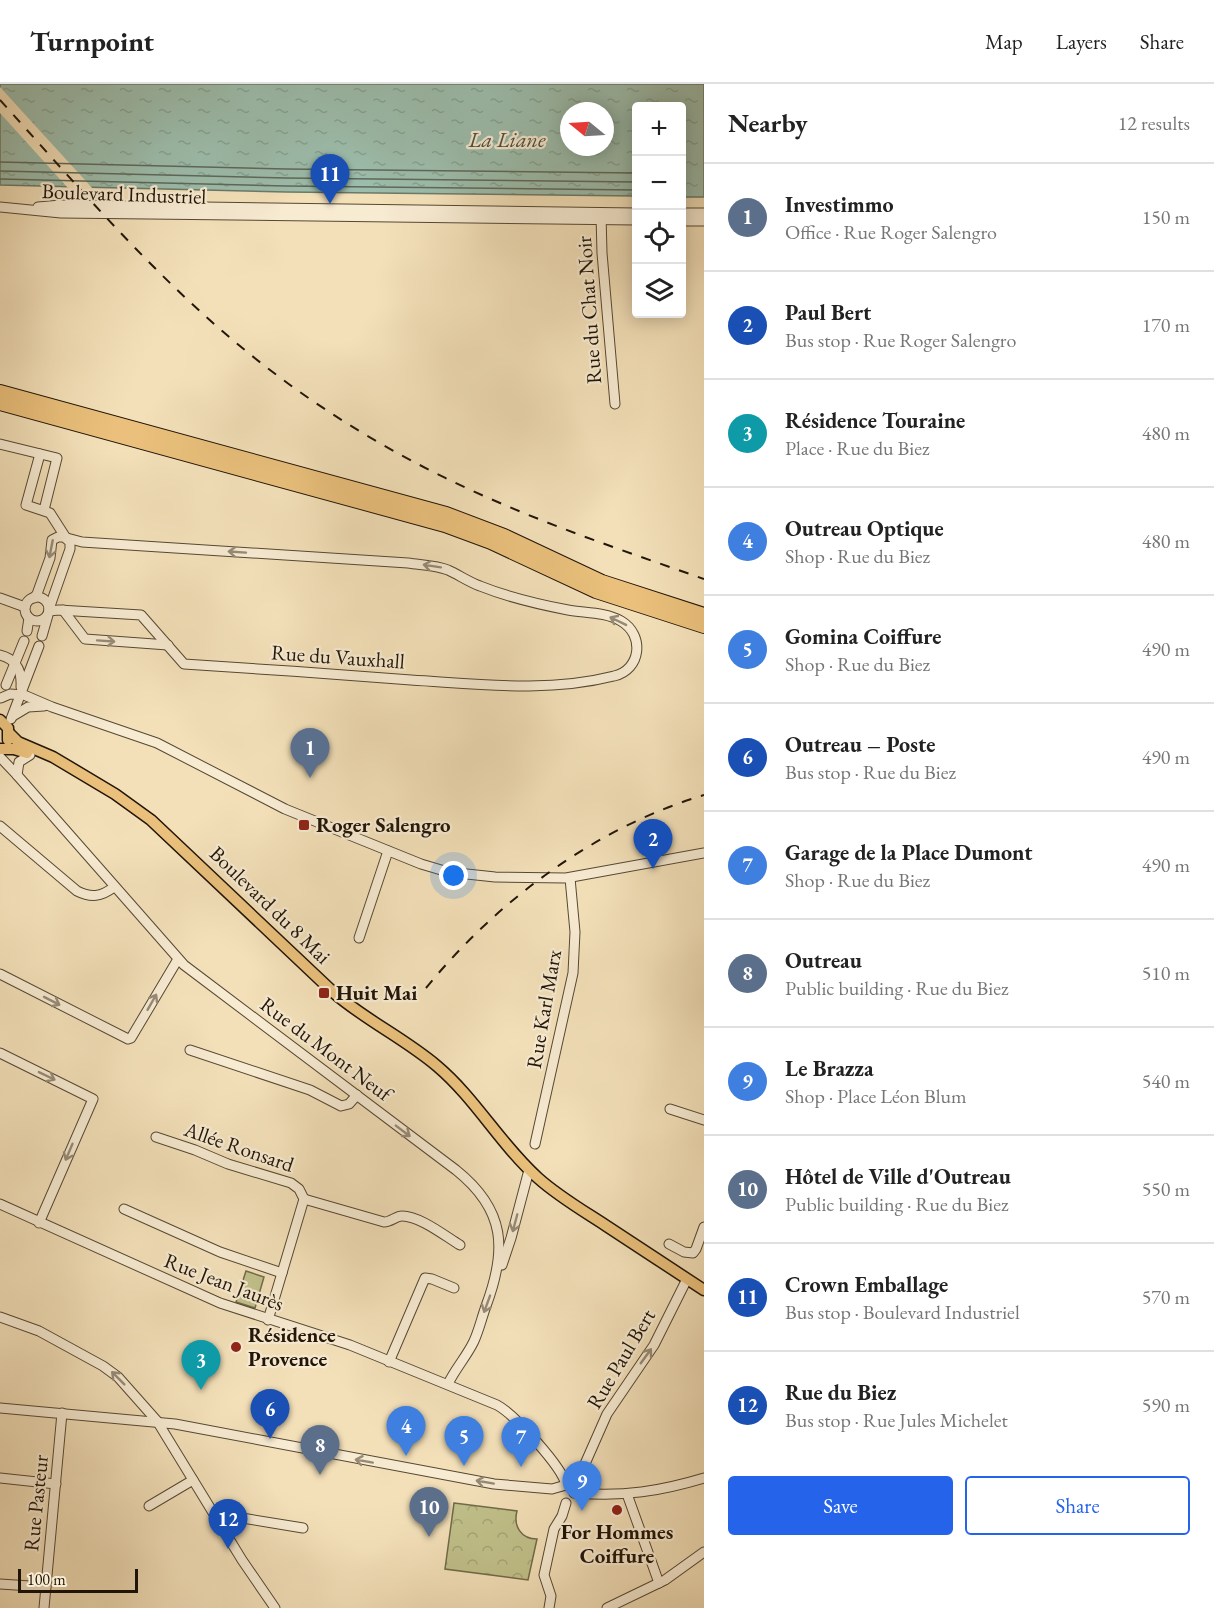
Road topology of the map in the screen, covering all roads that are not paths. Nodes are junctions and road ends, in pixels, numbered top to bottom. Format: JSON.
{"nodes":[{"id":1,"x":0,"y":207,"type":"edge"},
{"id":2,"x":632,"y":213,"type":"edge"},
{"id":3,"x":686,"y":213,"type":"edge"},
{"id":4,"x":704,"y":213,"type":"edge"},
{"id":5,"x":601,"y":216,"type":"junction"},
{"id":6,"x":632,"y":220,"type":"edge"},
{"id":7,"x":686,"y":221,"type":"edge"},
{"id":8,"x":704,"y":221,"type":"edge"},
{"id":9,"x":0,"y":392,"type":"edge"},
{"id":10,"x":0,"y":403,"type":"edge"},
{"id":11,"x":615,"y":404,"type":"dead end"},
{"id":12,"x":0,"y":444,"type":"edge"},
{"id":13,"x":40,"y":454,"type":"junction"},
{"id":14,"x":44,"y":510,"type":"junction"},
{"id":15,"x":67,"y":538,"type":"junction"},
{"id":16,"x":0,"y":598,"type":"edge"},
{"id":17,"x":34,"y":598,"type":"junction"},
{"id":18,"x":26,"y":607,"type":"junction"},
{"id":19,"x":63,"y":610,"type":"junction"},
{"id":20,"x":49,"y":612,"type":"junction"},
{"id":21,"x":704,"y":615,"type":"edge"},
{"id":22,"x":28,"y":618,"type":"junction"},
{"id":23,"x":704,"y":626,"type":"edge"},
{"id":24,"x":168,"y":645,"type":"junction"},
{"id":25,"x":0,"y":655,"type":"edge"},
{"id":26,"x":0,"y":660,"type":"edge"},
{"id":27,"x":16,"y":663,"type":"junction"},
{"id":28,"x":6,"y":686,"type":"junction"},
{"id":29,"x":20,"y":695,"type":"junction"},
{"id":30,"x":1,"y":700,"type":"edge"},
{"id":31,"x":52,"y":707,"type":"junction"},
{"id":32,"x":6,"y":734,"type":"edge"},
{"id":33,"x":30,"y":755,"type":"junction"},
{"id":34,"x":0,"y":758,"type":"edge"},
{"id":35,"x":17,"y":775,"type":"junction"},
{"id":36,"x":83,"y":776,"type":"junction"},
{"id":37,"x":0,"y":826,"type":"edge"},
{"id":38,"x":388,"y":851,"type":"junction"},
{"id":39,"x":704,"y":853,"type":"edge"},
{"id":40,"x":570,"y":878,"type":"junction"},
{"id":41,"x":114,"y":887,"type":"junction"},
{"id":42,"x":359,"y":938,"type":"dead end"},
{"id":43,"x":177,"y":959,"type":"junction"},
{"id":44,"x":0,"y":974,"type":"edge"},
{"id":45,"x":190,"y":1050,"type":"dead end"},
{"id":46,"x":0,"y":1053,"type":"edge"},
{"id":47,"x":357,"y":1095,"type":"junction"},
{"id":48,"x":677,"y":1107,"type":"dead end"},
{"id":49,"x":704,"y":1120,"type":"edge"},
{"id":50,"x":156,"y":1137,"type":"dead end"},
{"id":51,"x":535,"y":1144,"type":"dead end"},
{"id":52,"x":529,"y":1170,"type":"junction"},
{"id":53,"x":303,"y":1199,"type":"junction"},
{"id":54,"x":0,"y":1204,"type":"edge"},
{"id":55,"x":124,"y":1209,"type":"dead end"},
{"id":56,"x":39,"y":1223,"type":"junction"},
{"id":57,"x":704,"y":1227,"type":"edge"},
{"id":58,"x":669,"y":1244,"type":"dead end"},
{"id":59,"x":460,"y":1245,"type":"dead end"},
{"id":60,"x":282,"y":1273,"type":"junction"},
{"id":61,"x":497,"y":1275,"type":"junction"},
{"id":62,"x":687,"y":1279,"type":"junction"},
{"id":63,"x":454,"y":1288,"type":"dead end"},
{"id":64,"x":704,"y":1290,"type":"edge"},
{"id":65,"x":0,"y":1317,"type":"edge"},
{"id":66,"x":268,"y":1320,"type":"junction"},
{"id":67,"x":389,"y":1362,"type":"junction"},
{"id":68,"x":448,"y":1384,"type":"junction"},
{"id":69,"x":0,"y":1408,"type":"edge"},
{"id":70,"x":63,"y":1413,"type":"junction"},
{"id":71,"x":157,"y":1421,"type":"junction"},
{"id":72,"x":0,"y":1478,"type":"edge"},
{"id":73,"x":704,"y":1478,"type":"edge"},
{"id":74,"x":193,"y":1480,"type":"junction"},
{"id":75,"x":56,"y":1484,"type":"junction"},
{"id":76,"x":568,"y":1490,"type":"junction"},
{"id":77,"x":627,"y":1494,"type":"junction"},
{"id":78,"x":566,"y":1503,"type":"junction"},
{"id":79,"x":149,"y":1506,"type":"dead end"},
{"id":80,"x":220,"y":1524,"type":"junction"},
{"id":81,"x":303,"y":1528,"type":"dead end"},
{"id":82,"x":704,"y":1552,"type":"edge"},
{"id":83,"x":659,"y":1583,"type":"junction"},
{"id":84,"x":0,"y":1584,"type":"edge"},
{"id":85,"x":46,"y":1587,"type":"junction"},
{"id":86,"x":623,"y":1604,"type":"edge"},
{"id":87,"x":44,"y":1608,"type":"edge"},
{"id":88,"x":275,"y":1608,"type":"edge"},
{"id":89,"x":549,"y":1608,"type":"edge"},
{"id":90,"x":607,"y":1608,"type":"edge"}],
"edges":[{"from":1,"to":5,"type":"street","name":"Boulevard Industriel"},
{"from":2,"to":5,"type":"street","name":"Boulevard Industriel"},
{"from":3,"to":4,"type":"street"},
{"from":5,"to":6,"type":"street","name":"Boulevard Industriel"},
{"from":5,"to":11,"type":"street","name":"Rue du Chat Noir"},
{"from":7,"to":8,"type":"street"},
{"from":9,"to":21,"type":"highway"},
{"from":10,"to":23,"type":"highway"},
{"from":12,"to":13,"type":"street"},
{"from":13,"to":14,"type":"street"},
{"from":13,"to":14,"type":"street"},
{"from":14,"to":15,"type":"street"},
{"from":15,"to":17,"type":"street","one_way":true},
{"from":15,"to":20,"type":"street"},
{"from":24,"to":15,"type":"street","name":"Rue du Vauxhall","one_way":true},
{"from":16,"to":18,"type":"street"},
{"from":17,"to":18,"type":"street"},
{"from":17,"to":20,"type":"street"},
{"from":18,"to":22,"type":"street"},
{"from":19,"to":20,"type":"street","name":"Rue du Vauxhall"},
{"from":19,"to":24,"type":"street","name":"Rue du Vauxhall"},
{"from":19,"to":24,"type":"street","one_way":true},
{"from":20,"to":22,"type":"street"},
{"from":20,"to":29,"type":"street"},
{"from":22,"to":27,"type":"street"},
{"from":25,"to":27,"type":"street"},
{"from":26,"to":28,"type":"street"},
{"from":27,"to":28,"type":"street"},
{"from":27,"to":29,"type":"street"},
{"from":28,"to":30,"type":"street"},
{"from":29,"to":30,"type":"street"},
{"from":29,"to":31,"type":"street"},
{"from":29,"to":32,"type":"street"},
{"from":31,"to":32,"type":"street"},
{"from":31,"to":38,"type":"street"},
{"from":32,"to":33,"type":"main road","name":"Boulevard du 8 Mai"},
{"from":32,"to":35,"type":"street","name":"Rue du Mont Neuf"},
{"from":32,"to":36,"type":"main road","name":"Boulevard du 8 Mai"},
{"from":33,"to":35,"type":"street"},
{"from":33,"to":36,"type":"main road","name":"Boulevard du 8 Mai"},
{"from":34,"to":35,"type":"street","name":"Rue du Mont Neuf"},
{"from":35,"to":41,"type":"street","name":"Rue du Mont Neuf"},
{"from":36,"to":52,"type":"main road","name":"Boulevard du 8 Mai"},
{"from":37,"to":41,"type":"street"},
{"from":38,"to":40,"type":"street"},
{"from":38,"to":42,"type":"street"},
{"from":39,"to":40,"type":"street"},
{"from":40,"to":51,"type":"street","name":"Rue Karl Marx"},
{"from":41,"to":43,"type":"street","name":"Rue du Mont Neuf"},
{"from":44,"to":43,"type":"street","one_way":true},
{"from":43,"to":47,"type":"street","name":"Rue du Mont Neuf"},
{"from":45,"to":47,"type":"street"},
{"from":46,"to":56,"type":"street","one_way":true},
{"from":47,"to":61,"type":"street","name":"Rue du Mont Neuf","one_way":true},
{"from":48,"to":49,"type":"street"},
{"from":50,"to":53,"type":"street","name":"Allée Ronsard"},
{"from":52,"to":61,"type":"street","one_way":true},
{"from":52,"to":62,"type":"main road","name":"Boulevard du 8 Mai"},
{"from":53,"to":59,"type":"street","name":"Allée Ronsard"},
{"from":53,"to":60,"type":"street","name":"Allée Ronsard"},
{"from":54,"to":56,"type":"street","name":"Rue Jean Jaurès"},
{"from":55,"to":60,"type":"street"},
{"from":56,"to":66,"type":"street","name":"Rue Jean Jaurès"},
{"from":57,"to":58,"type":"street"},
{"from":60,"to":66,"type":"street","name":"Allée Ronsard"},
{"from":61,"to":68,"type":"street","name":"Rue du Mont Neuf","one_way":true},
{"from":62,"to":64,"type":"main road","name":"Boulevard du 8 Mai"},
{"from":76,"to":62,"type":"street","name":"Rue Paul Bert","one_way":true},
{"from":63,"to":67,"type":"street"},
{"from":71,"to":65,"type":"street","one_way":true},
{"from":66,"to":67,"type":"street","name":"Rue Jean Jaurès"},
{"from":67,"to":68,"type":"street","name":"Rue Jean Jaurès"},
{"from":68,"to":76,"type":"street","name":"Rue Jean Jaurès"},
{"from":69,"to":70,"type":"street"},
{"from":70,"to":71,"type":"street"},
{"from":70,"to":75,"type":"street","name":"Rue Pasteur"},
{"from":71,"to":74,"type":"street"},
{"from":76,"to":71,"type":"street","one_way":true},
{"from":72,"to":75,"type":"street"},
{"from":73,"to":77,"type":"street"},
{"from":74,"to":79,"type":"street"},
{"from":74,"to":80,"type":"street"},
{"from":75,"to":85,"type":"street","name":"Rue Pasteur"},
{"from":76,"to":77,"type":"street"},
{"from":76,"to":78,"type":"street","name":"Rue Paul Bert"},
{"from":76,"to":78,"type":"street","name":"Rue Jean Jaurès"},
{"from":77,"to":83,"type":"street"},
{"from":78,"to":89,"type":"street","name":"Rue Paul Bert"},
{"from":80,"to":81,"type":"street"},
{"from":80,"to":88,"type":"street"},
{"from":82,"to":83,"type":"street"},
{"from":83,"to":86,"type":"street"},
{"from":84,"to":85,"type":"street"},
{"from":85,"to":87,"type":"street","name":"Rue Pasteur"},
{"from":86,"to":90,"type":"street"}]}
